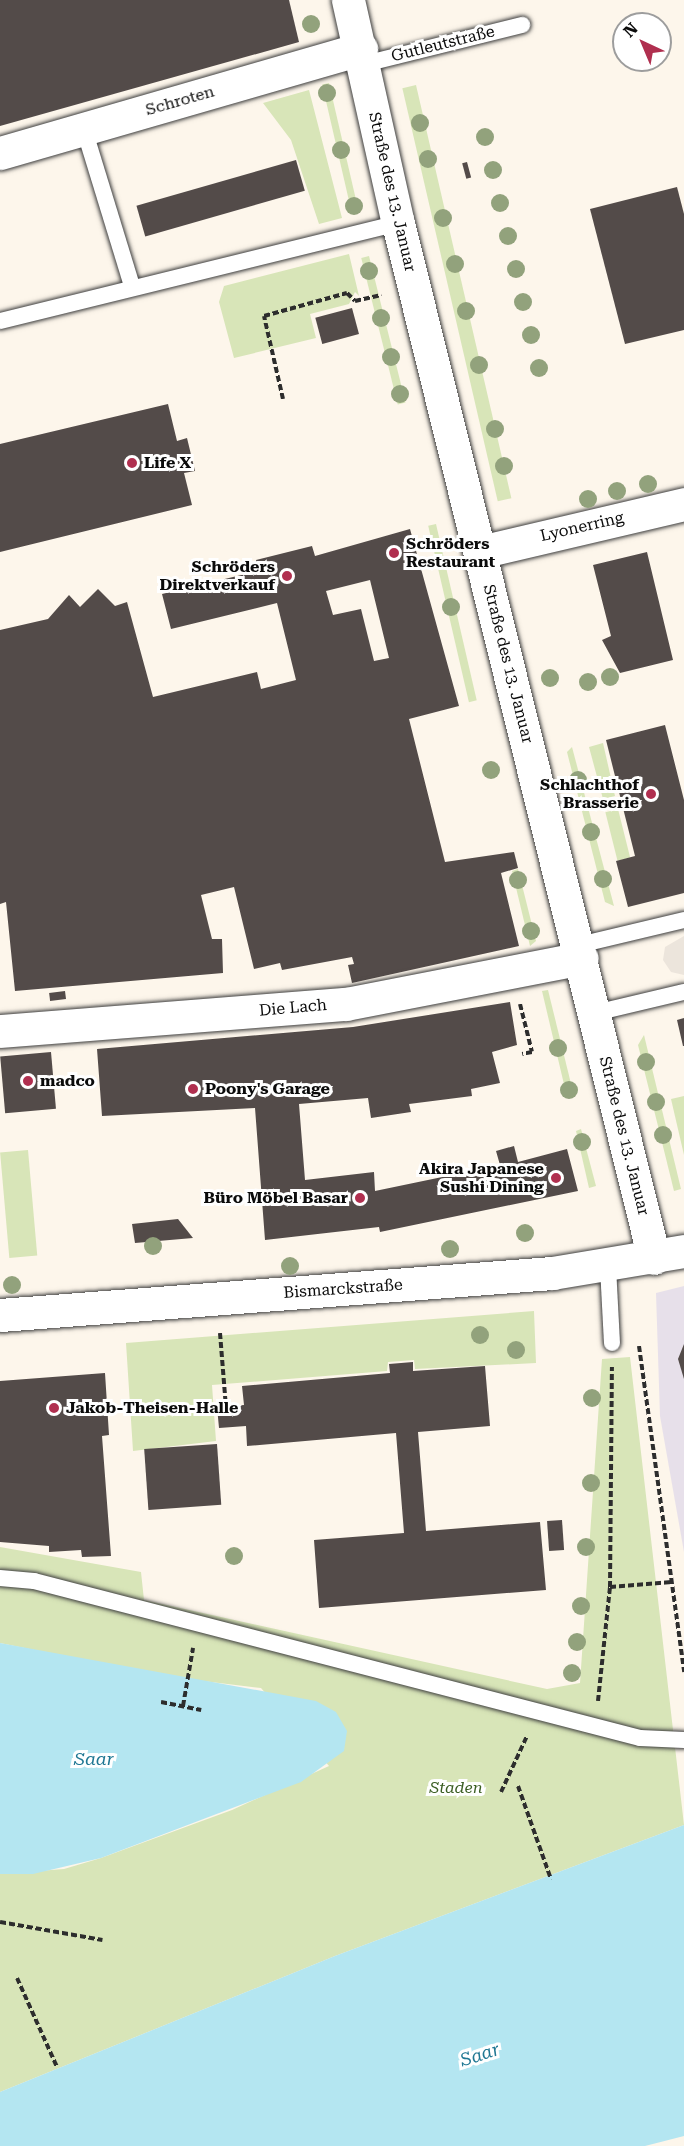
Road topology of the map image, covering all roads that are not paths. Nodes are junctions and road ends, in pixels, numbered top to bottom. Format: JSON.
{"nodes":[{"id":1,"x":348,"y":0,"type":"edge"},
{"id":2,"x":522,"y":25,"type":"dead end"},
{"id":3,"x":362,"y":57,"type":"junction"},
{"id":4,"x":84,"y":129,"type":"junction"},
{"id":5,"x":0,"y":153,"type":"edge"},
{"id":6,"x":398,"y":223,"type":"junction"},
{"id":7,"x":132,"y":286,"type":"junction"},
{"id":8,"x":0,"y":321,"type":"edge"},
{"id":9,"x":684,"y":504,"type":"edge"},
{"id":10,"x":480,"y":552,"type":"junction"},
{"id":11,"x":684,"y":920,"type":"edge"},
{"id":12,"x":581,"y":951,"type":"junction"},
{"id":13,"x":684,"y":992,"type":"edge"},
{"id":14,"x":595,"y":1013,"type":"junction"},
{"id":15,"x":0,"y":1031,"type":"edge"},
{"id":16,"x":669,"y":1254,"type":"edge"},
{"id":17,"x":608,"y":1267,"type":"junction"},
{"id":18,"x":0,"y":1315,"type":"edge"},
{"id":19,"x":612,"y":1342,"type":"road end"},
{"id":20,"x":0,"y":1578,"type":"edge"},
{"id":21,"x":684,"y":1740,"type":"edge"}],
"edges":[{"from":1,"to":3,"type":"street","name":"Straße des 13. Januar"},
{"from":2,"to":3,"type":"lane","name":"Gutleutstraße"},
{"from":3,"to":4,"type":"street","name":"Schroten"},
{"from":3,"to":6,"type":"street","name":"Straße des 13. Januar"},
{"from":4,"to":5,"type":"street","name":"Schroten"},
{"from":4,"to":7,"type":"lane"},
{"from":6,"to":7,"type":"lane"},
{"from":6,"to":10,"type":"street","name":"Straße des 13. Januar"},
{"from":7,"to":8,"type":"lane"},
{"from":9,"to":10,"type":"street","name":"Lyonerring"},
{"from":10,"to":12,"type":"street","name":"Straße des 13. Januar"},
{"from":11,"to":12,"type":"lane"},
{"from":12,"to":14,"type":"street","name":"Straße des 13. Januar"},
{"from":12,"to":15,"type":"street","name":"Die Lach"},
{"from":13,"to":14,"type":"lane"},
{"from":14,"to":16,"type":"street","name":"Straße des 13. Januar"},
{"from":16,"to":17,"type":"street","name":"Bismarckstraße"},
{"from":17,"to":18,"type":"street","name":"Bismarckstraße"},
{"from":17,"to":19,"type":"lane"},
{"from":20,"to":21,"type":"lane"}]}
